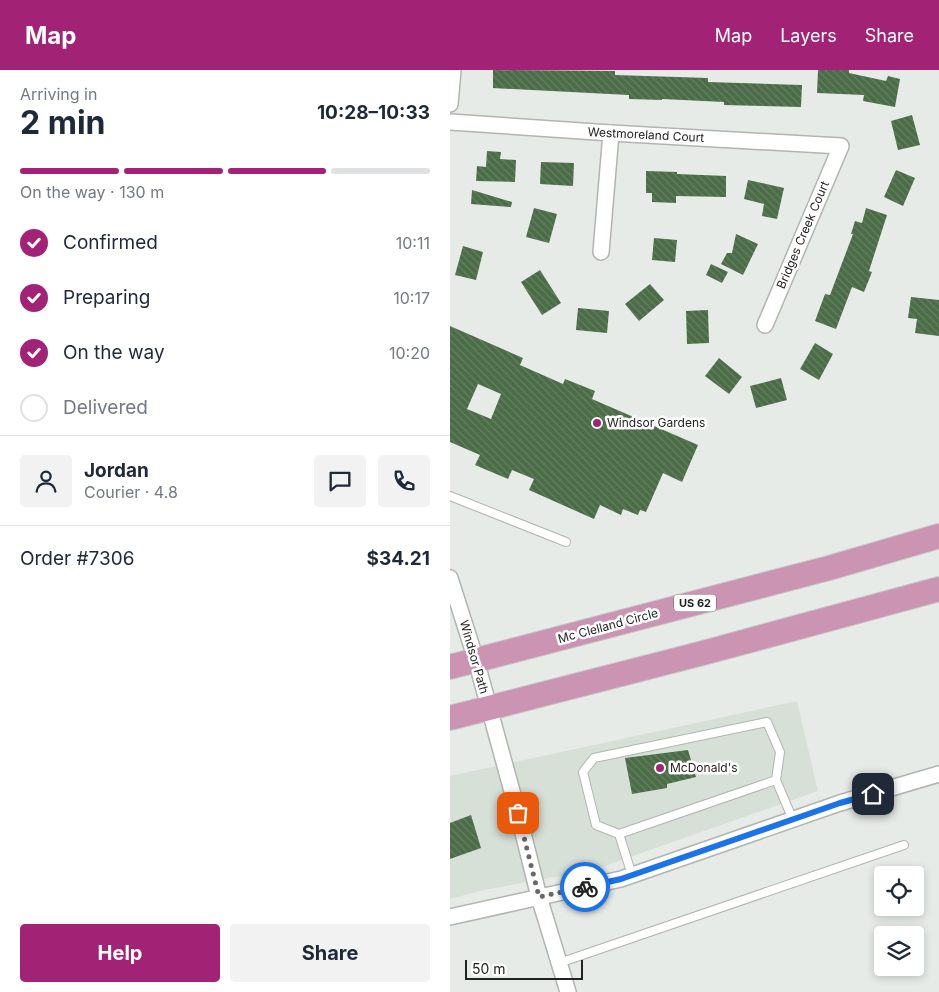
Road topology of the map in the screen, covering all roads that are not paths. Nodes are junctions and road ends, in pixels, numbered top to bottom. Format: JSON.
{"nodes":[{"id":1,"x":452,"y":70,"type":"edge"},
{"id":2,"x":450,"y":104,"type":"edge"},
{"id":3,"x":450,"y":122,"type":"edge"},
{"id":4,"x":611,"y":133,"type":"junction"},
{"id":5,"x":841,"y":146,"type":"joint"},
{"id":6,"x":601,"y":252,"type":"dead end"},
{"id":7,"x":765,"y":325,"type":"dead end"},
{"id":8,"x":450,"y":496,"type":"edge"},
{"id":9,"x":939,"y":536,"type":"edge"},
{"id":10,"x":566,"y":542,"type":"dead end"},
{"id":11,"x":450,"y":578,"type":"edge"},
{"id":12,"x":939,"y":589,"type":"edge"},
{"id":13,"x":476,"y":660,"type":"junction"},
{"id":14,"x":450,"y":667,"type":"edge"},
{"id":15,"x":488,"y":708,"type":"junction"},
{"id":16,"x":450,"y":718,"type":"edge"},
{"id":17,"x":939,"y":774,"type":"edge"},
{"id":18,"x":776,"y":780,"type":"junction"},
{"id":19,"x":793,"y":820,"type":"junction"},
{"id":20,"x":618,"y":834,"type":"junction"},
{"id":21,"x":904,"y":845,"type":"dead end"},
{"id":22,"x":632,"y":875,"type":"junction"},
{"id":23,"x":539,"y":897,"type":"junction"},
{"id":24,"x":450,"y":917,"type":"edge"},
{"id":25,"x":559,"y":964,"type":"junction"},
{"id":26,"x":568,"y":992,"type":"edge"}],
"edges":[{"from":1,"to":2,"type":"street"},
{"from":3,"to":4,"type":"street","name":"Westmoreland Court"},
{"from":4,"to":5,"type":"street","name":"Westmoreland Court"},
{"from":4,"to":6,"type":"street"},
{"from":5,"to":7,"type":"street","name":"Bridges Creek Court"},
{"from":8,"to":10,"type":"lane"},
{"from":9,"to":13,"type":"highway","name":"Mc Clelland Circle","number":"US 62"},
{"from":11,"to":13,"type":"street","name":"Windsor Path"},
{"from":12,"to":15,"type":"highway"},
{"from":13,"to":14,"type":"highway","name":"Mc Clelland Circle","number":"US 62"},
{"from":13,"to":15,"type":"street","name":"Windsor Path"},
{"from":15,"to":16,"type":"highway"},
{"from":15,"to":23,"type":"street","name":"Windsor Path"},
{"from":17,"to":19,"type":"street"},
{"from":18,"to":19,"type":"lane"},
{"from":18,"to":20,"type":"lane"},
{"from":18,"to":20,"type":"lane"},
{"from":19,"to":22,"type":"street"},
{"from":20,"to":22,"type":"lane"},
{"from":21,"to":25,"type":"lane"},
{"from":22,"to":23,"type":"street"},
{"from":23,"to":24,"type":"street"},
{"from":23,"to":25,"type":"street","name":"Windsor Path"},
{"from":25,"to":26,"type":"street","name":"Windsor Path"}]}
